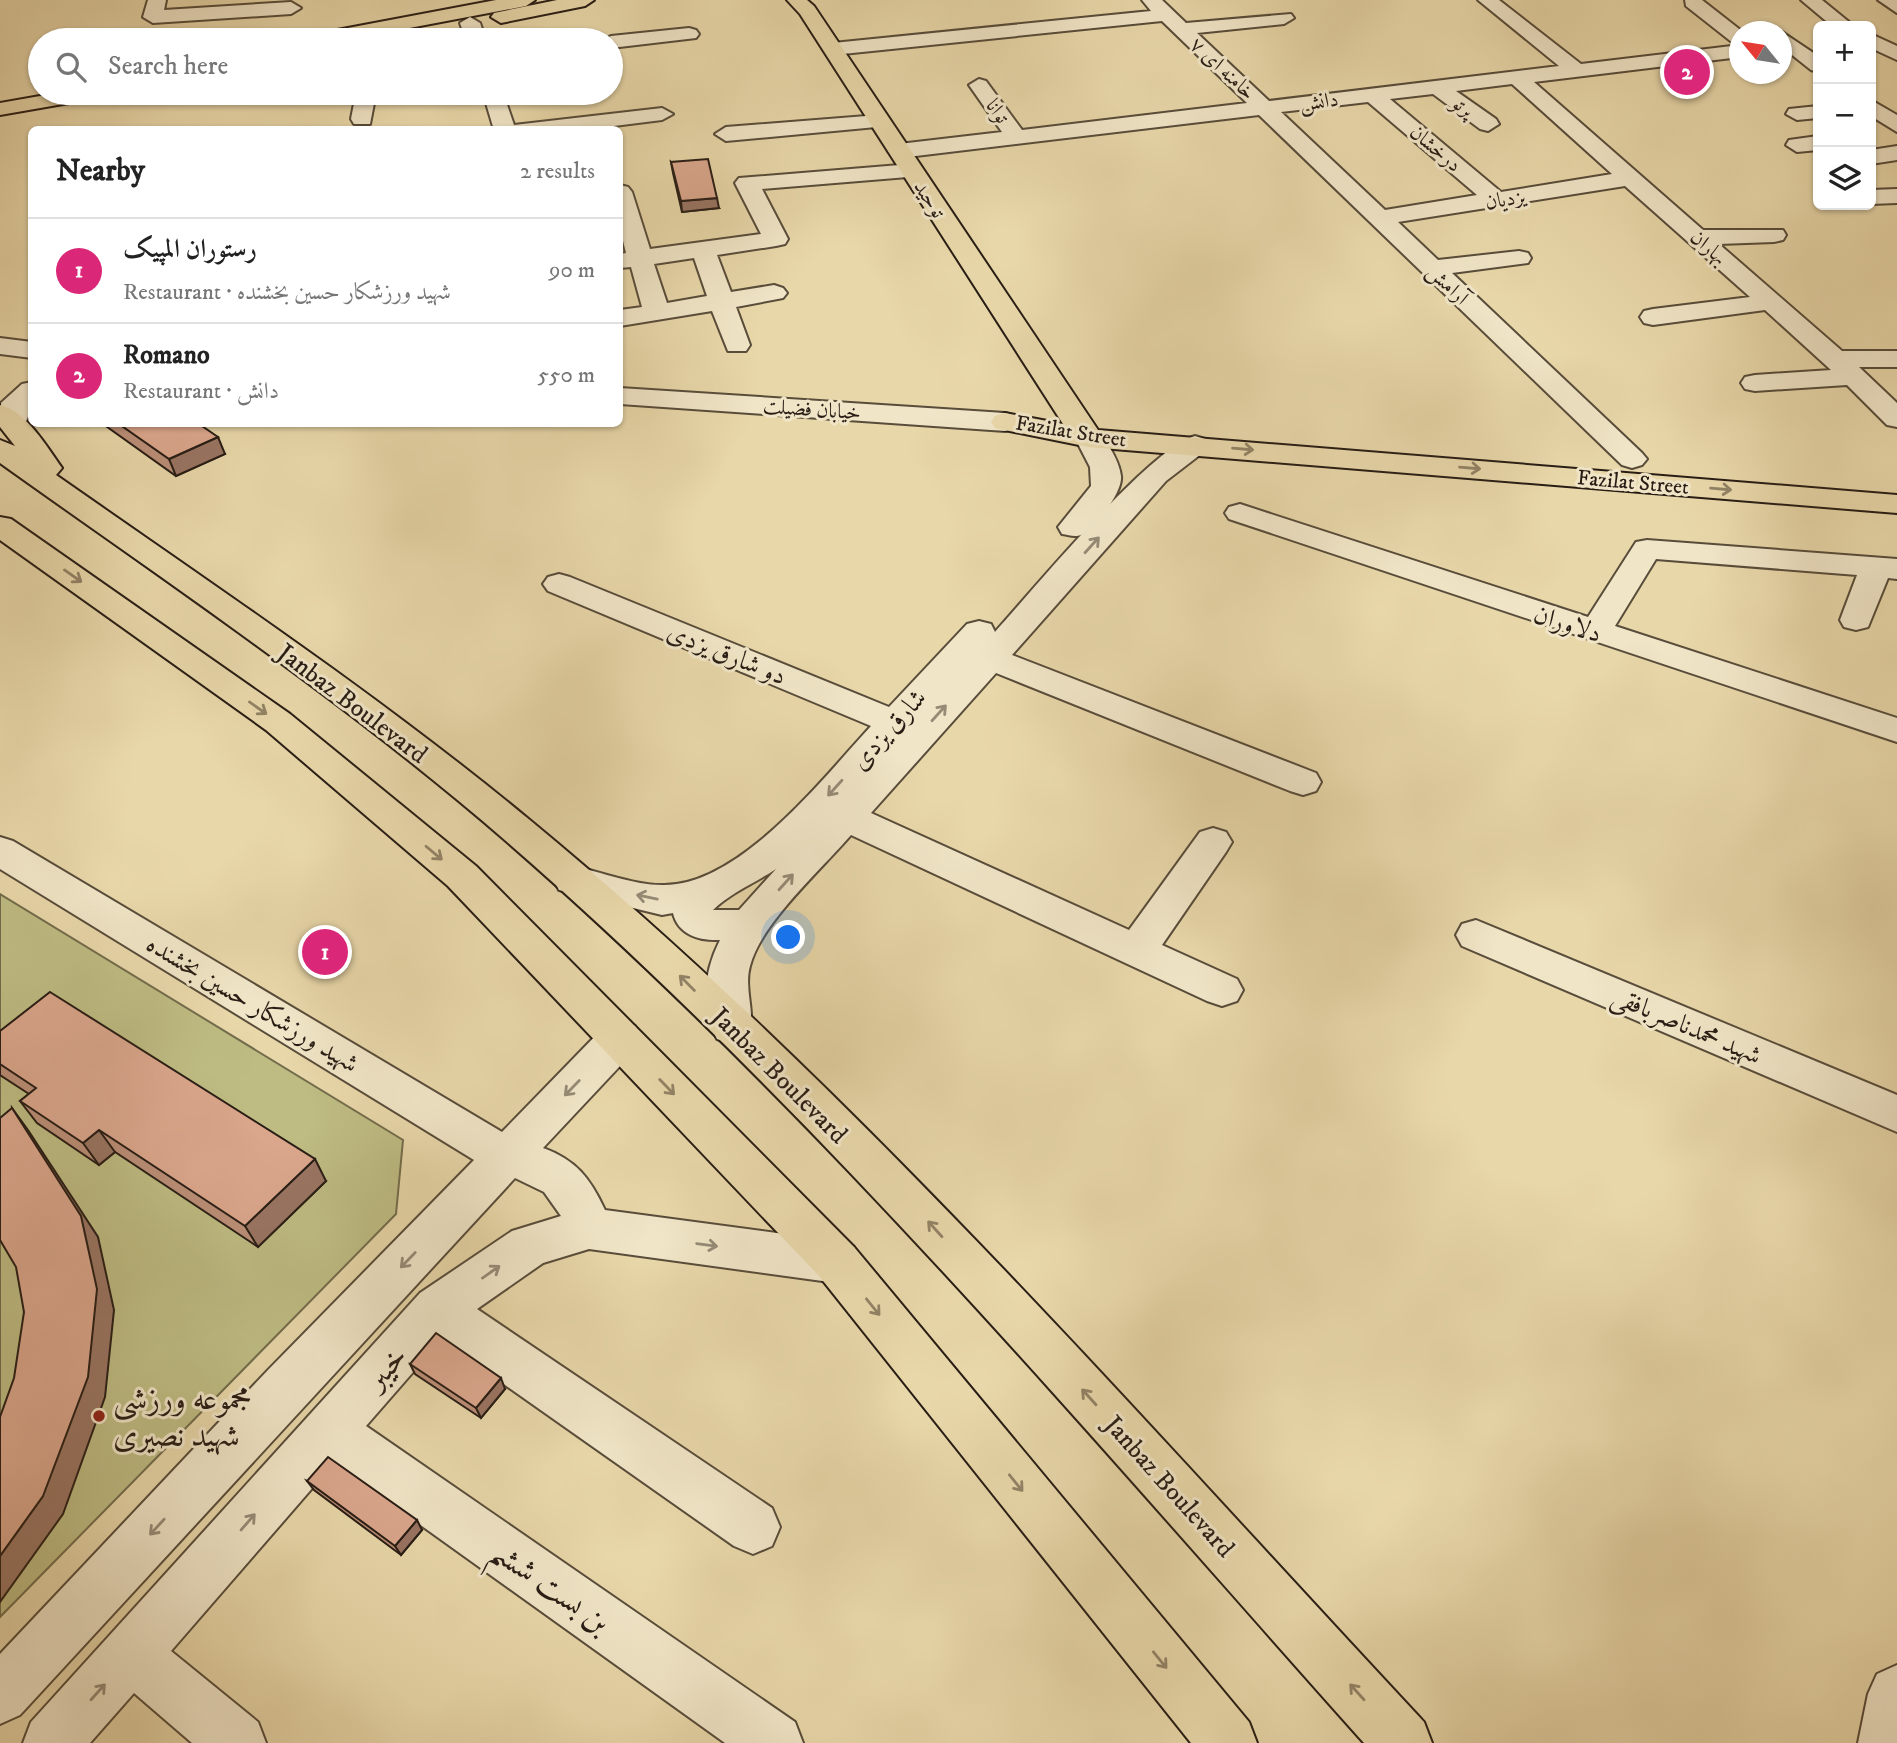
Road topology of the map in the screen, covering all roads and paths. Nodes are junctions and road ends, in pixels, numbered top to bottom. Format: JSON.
{"nodes":[{"id":1,"x":526,"y":0,"type":"edge"},
{"id":2,"x":585,"y":0,"type":"edge"},
{"id":3,"x":775,"y":0,"type":"edge"},
{"id":4,"x":1151,"y":0,"type":"edge"},
{"id":5,"x":1489,"y":0,"type":"edge"},
{"id":6,"x":1810,"y":0,"type":"edge"},
{"id":7,"x":1887,"y":0,"type":"edge"},
{"id":8,"x":1693,"y":2,"type":"edge"},
{"id":9,"x":1268,"y":3,"type":"dead end"},
{"id":10,"x":1897,"y":7,"type":"edge"},
{"id":11,"x":155,"y":8,"type":"edge"},
{"id":12,"x":290,"y":9,"type":"edge"},
{"id":13,"x":474,"y":18,"type":"edge"},
{"id":14,"x":1837,"y":21,"type":"edge"},
{"id":15,"x":814,"y":22,"type":"edge"},
{"id":16,"x":1099,"y":22,"type":"junction"},
{"id":17,"x":1174,"y":22,"type":"junction"},
{"id":18,"x":847,"y":27,"type":"dead end"},
{"id":19,"x":403,"y":28,"type":"edge"},
{"id":20,"x":432,"y":28,"type":"edge"},
{"id":21,"x":1729,"y":30,"type":"edge"},
{"id":22,"x":1897,"y":33,"type":"edge"},
{"id":23,"x":689,"y":34,"type":"dead end"},
{"id":24,"x":949,"y":37,"type":"junction"},
{"id":25,"x":1876,"y":37,"type":"edge"},
{"id":26,"x":1115,"y":39,"type":"dead end"},
{"id":27,"x":623,"y":41,"type":"edge"},
{"id":28,"x":1876,"y":41,"type":"edge"},
{"id":29,"x":1813,"y":42,"type":"edge"},
{"id":30,"x":1792,"y":44,"type":"edge"},
{"id":31,"x":1792,"y":49,"type":"edge"},
{"id":32,"x":1729,"y":52,"type":"edge"},
{"id":33,"x":1897,"y":54,"type":"edge"},
{"id":34,"x":967,"y":58,"type":"dead end"},
{"id":35,"x":1813,"y":63,"type":"edge"},
{"id":36,"x":1578,"y":71,"type":"junction"},
{"id":37,"x":1517,"y":78,"type":"junction"},
{"id":38,"x":979,"y":85,"type":"dead end"},
{"id":39,"x":1437,"y":87,"type":"junction"},
{"id":40,"x":28,"y":88,"type":"edge"},
{"id":41,"x":1373,"y":95,"type":"junction"},
{"id":42,"x":0,"y":98,"type":"edge"},
{"id":43,"x":1876,"y":103,"type":"edge"},
{"id":44,"x":28,"y":104,"type":"edge"},
{"id":45,"x":364,"y":105,"type":"edge"},
{"id":46,"x":497,"y":105,"type":"edge"},
{"id":47,"x":1265,"y":108,"type":"junction"},
{"id":48,"x":0,"y":109,"type":"edge"},
{"id":49,"x":662,"y":114,"type":"dead end"},
{"id":50,"x":362,"y":119,"type":"dead end"},
{"id":51,"x":879,"y":121,"type":"junction"},
{"id":52,"x":1488,"y":124,"type":"dead end"},
{"id":53,"x":504,"y":126,"type":"edge"},
{"id":54,"x":556,"y":126,"type":"edge"},
{"id":55,"x":1896,"y":126,"type":"edge"},
{"id":56,"x":726,"y":134,"type":"dead end"},
{"id":57,"x":1876,"y":136,"type":"edge"},
{"id":58,"x":1016,"y":137,"type":"junction"},
{"id":59,"x":1897,"y":153,"type":"edge"},
{"id":60,"x":1876,"y":156,"type":"edge"},
{"id":61,"x":905,"y":161,"type":"junction"},
{"id":62,"x":1629,"y":178,"type":"junction"},
{"id":63,"x":1897,"y":196,"type":"edge"},
{"id":64,"x":1876,"y":197,"type":"edge"},
{"id":65,"x":1498,"y":201,"type":"junction"},
{"id":66,"x":623,"y":214,"type":"edge"},
{"id":67,"x":1380,"y":218,"type":"junction"},
{"id":68,"x":1774,"y":235,"type":"dead end"},
{"id":69,"x":1698,"y":237,"type":"junction"},
{"id":70,"x":703,"y":249,"type":"junction"},
{"id":71,"x":1519,"y":258,"type":"dead end"},
{"id":72,"x":629,"y":260,"type":"edge"},
{"id":73,"x":1431,"y":268,"type":"junction"},
{"id":74,"x":774,"y":293,"type":"dead end"},
{"id":75,"x":724,"y":301,"type":"junction"},
{"id":76,"x":1771,"y":302,"type":"junction"},
{"id":77,"x":657,"y":312,"type":"junction"},
{"id":78,"x":1653,"y":317,"type":"dead end"},
{"id":79,"x":623,"y":318,"type":"edge"},
{"id":80,"x":737,"y":345,"type":"dead end"},
{"id":81,"x":0,"y":346,"type":"edge"},
{"id":82,"x":28,"y":350,"type":"edge"},
{"id":83,"x":1897,"y":359,"type":"edge"},
{"id":84,"x":1843,"y":368,"type":"junction"},
{"id":85,"x":1755,"y":383,"type":"dead end"},
{"id":86,"x":28,"y":393,"type":"edge"},
{"id":87,"x":623,"y":396,"type":"edge"},
{"id":88,"x":1897,"y":419,"type":"edge"},
{"id":89,"x":1005,"y":422,"type":"joint"},
{"id":90,"x":4,"y":428,"type":"edge"},
{"id":91,"x":1080,"y":428,"type":"junction"},
{"id":92,"x":1195,"y":445,"type":"junction"},
{"id":93,"x":1632,"y":459,"type":"junction"},
{"id":94,"x":1107,"y":473,"type":"junction"},
{"id":95,"x":1897,"y":483,"type":"edge"},
{"id":96,"x":1147,"y":484,"type":"junction"},
{"id":97,"x":1897,"y":503,"type":"edge"},
{"id":98,"x":1240,"y":513,"type":"dead end"},
{"id":99,"x":6,"y":528,"type":"edge"},
{"id":100,"x":1886,"y":569,"type":"edge"},
{"id":101,"x":559,"y":584,"type":"dead end"},
{"id":102,"x":1856,"y":620,"type":"dead end"},
{"id":103,"x":1595,"y":632,"type":"junction"},
{"id":104,"x":977,"y":652,"type":"junction"},
{"id":105,"x":894,"y":722,"type":"junction"},
{"id":106,"x":1897,"y":730,"type":"edge"},
{"id":107,"x":1303,"y":782,"type":"dead end"},
{"id":108,"x":845,"y":817,"type":"junction"},
{"id":109,"x":1213,"y":842,"type":"dead end"},
{"id":110,"x":0,"y":851,"type":"edge"},
{"id":111,"x":573,"y":880,"type":"junction"},
{"id":112,"x":709,"y":890,"type":"junction"},
{"id":113,"x":749,"y":924,"type":"junction"},
{"id":114,"x":1476,"y":935,"type":"dead end"},
{"id":115,"x":1136,"y":950,"type":"junction"},
{"id":116,"x":1222,"y":990,"type":"dead end"},
{"id":117,"x":732,"y":1027,"type":"junction"},
{"id":118,"x":620,"y":1038,"type":"junction"},
{"id":119,"x":1897,"y":1114,"type":"edge"},
{"id":120,"x":506,"y":1157,"type":"junction"},
{"id":121,"x":589,"y":1228,"type":"junction"},
{"id":122,"x":837,"y":1262,"type":"junction"},
{"id":123,"x":437,"y":1310,"type":"junction"},
{"id":124,"x":328,"y":1429,"type":"junction"},
{"id":125,"x":753,"y":1527,"type":"dead end"},
{"id":126,"x":132,"y":1655,"type":"junction"},
{"id":127,"x":1897,"y":1694,"type":"edge"},
{"id":128,"x":0,"y":1695,"type":"edge"},
{"id":129,"x":52,"y":1743,"type":"edge"},
{"id":130,"x":237,"y":1743,"type":"edge"},
{"id":131,"x":774,"y":1743,"type":"edge"},
{"id":132,"x":1227,"y":1743,"type":"edge"},
{"id":133,"x":1403,"y":1743,"type":"edge"},
{"id":134,"x":1887,"y":1743,"type":"edge"}],
"edges":[{"from":1,"to":13,"type":"main road"},
{"from":2,"to":13,"type":"main road"},
{"from":3,"to":15,"type":"main road"},
{"from":4,"to":17,"type":"street","name":"خامنه ای ۷"},
{"from":5,"to":36,"type":"street"},
{"from":6,"to":14,"type":"street"},
{"from":7,"to":10,"type":"street"},
{"from":8,"to":21,"type":"street"},
{"from":9,"to":17,"type":"street"},
{"from":11,"to":12,"type":"street"},
{"from":13,"to":19,"type":"main road"},
{"from":13,"to":20,"type":"main road"},
{"from":15,"to":18,"type":"street"},
{"from":15,"to":24,"type":"street"},
{"from":15,"to":51,"type":"main road","name":"توحید"},
{"from":16,"to":17,"type":"street"},
{"from":16,"to":24,"type":"street"},
{"from":16,"to":26,"type":"street"},
{"from":17,"to":47,"type":"street","name":"خامنه ای ۷"},
{"from":22,"to":25,"type":"street"},
{"from":23,"to":27,"type":"street"},
{"from":24,"to":34,"type":"street"},
{"from":28,"to":33,"type":"street"},
{"from":29,"to":30,"type":"street"},
{"from":31,"to":35,"type":"street"},
{"from":32,"to":36,"type":"street","name":"دانش"},
{"from":36,"to":37,"type":"street","name":"دانش"},
{"from":37,"to":39,"type":"street","name":"دانش"},
{"from":37,"to":62,"type":"street","name":"بهاران"},
{"from":38,"to":58,"type":"street","name":"توانا"},
{"from":39,"to":41,"type":"street","name":"دانش"},
{"from":39,"to":52,"type":"street","name":"پرتو"},
{"from":40,"to":42,"type":"main road"},
{"from":41,"to":47,"type":"street","name":"دانش"},
{"from":41,"to":65,"type":"street","name":"درخشان"},
{"from":43,"to":55,"type":"street"},
{"from":44,"to":48,"type":"main road"},
{"from":45,"to":50,"type":"street"},
{"from":46,"to":53,"type":"street"},
{"from":47,"to":58,"type":"street","name":"دانش"},
{"from":47,"to":67,"type":"street","name":"آرامش"},
{"from":49,"to":54,"type":"street"},
{"from":51,"to":56,"type":"street"},
{"from":51,"to":61,"type":"main road","name":"توحید"},
{"from":55,"to":57,"type":"street"},
{"from":58,"to":61,"type":"street","name":"دانش"},
{"from":59,"to":60,"type":"street"},
{"from":61,"to":70,"type":"street","name":"دانش"},
{"from":61,"to":91,"type":"main road","name":"توحید"},
{"from":62,"to":65,"type":"street","name":"یزدیان"},
{"from":62,"to":69,"type":"street","name":"بهاران"},
{"from":63,"to":64,"type":"street"},
{"from":65,"to":67,"type":"street","name":"یزدیان"},
{"from":66,"to":72,"type":"street"},
{"from":67,"to":73,"type":"street","name":"آرامش"},
{"from":68,"to":69,"type":"street"},
{"from":69,"to":76,"type":"street","name":"بهاران"},
{"from":70,"to":72,"type":"street"},
{"from":70,"to":75,"type":"street"},
{"from":71,"to":73,"type":"street"},
{"from":72,"to":77,"type":"street"},
{"from":73,"to":93,"type":"street","name":"آرامش"},
{"from":74,"to":75,"type":"street"},
{"from":75,"to":77,"type":"street"},
{"from":75,"to":80,"type":"street"},
{"from":76,"to":78,"type":"street"},
{"from":76,"to":84,"type":"street","name":"بهاران"},
{"from":77,"to":79,"type":"street"},
{"from":81,"to":82,"type":"street"},
{"from":83,"to":84,"type":"street"},
{"from":84,"to":85,"type":"street"},
{"from":84,"to":88,"type":"street","name":"بهاران"},
{"from":86,"to":90,"type":"street"},
{"from":87,"to":89,"type":"street","name":"خیابان فضیلت"},
{"from":89,"to":91,"type":"main road","name":"Fazilat Street"},
{"from":90,"to":111,"type":"main road","name":"Janbaz Boulevard"},
{"from":91,"to":92,"type":"main road","name":"Fazilat Street"},
{"from":91,"to":93,"type":"main road","name":"Fazilat Street"},
{"from":91,"to":94,"type":"street"},
{"from":92,"to":96,"type":"street"},
{"from":92,"to":97,"type":"main road","name":"Fazilat Street","one_way":true},
{"from":93,"to":95,"type":"main road","name":"Fazilat Street"},
{"from":94,"to":96,"type":"street"},
{"from":94,"to":104,"type":"street","name":"شارق یزدی"},
{"from":104,"to":96,"type":"street","one_way":true},
{"from":98,"to":103,"type":"street","name":"دلاوران"},
{"from":99,"to":118,"type":"main road","one_way":true},
{"from":100,"to":102,"type":"street"},
{"from":100,"to":103,"type":"street"},
{"from":101,"to":105,"type":"street","name":"دو شارق یزدی"},
{"from":103,"to":106,"type":"street","name":"دلاوران"},
{"from":104,"to":105,"type":"street","name":"شارق یزدی"},
{"from":104,"to":107,"type":"street"},
{"from":108,"to":104,"type":"street","one_way":true},
{"from":105,"to":112,"type":"street","name":"شارق یزدی","one_way":true},
{"from":113,"to":108,"type":"street","one_way":true},
{"from":108,"to":115,"type":"street"},
{"from":109,"to":115,"type":"street"},
{"from":110,"to":120,"type":"street","name":"شهید ورزشکار حسین بخشنده"},
{"from":112,"to":111,"type":"street","name":"شارق یزدی","one_way":true},
{"from":117,"to":111,"type":"main road","name":"Janbaz Boulevard","one_way":true},
{"from":112,"to":113,"type":"street"},
{"from":113,"to":117,"type":"street"},
{"from":114,"to":119,"type":"street","name":"شهید محمدناصربافقی"},
{"from":115,"to":116,"type":"street"},
{"from":133,"to":117,"type":"main road","name":"Janbaz Boulevard","one_way":true},
{"from":118,"to":120,"type":"street","name":"خیبر","one_way":true},
{"from":118,"to":122,"type":"main road","one_way":true},
{"from":120,"to":121,"type":"street","name":"شهید ورزشکار حسین بخشنده"},
{"from":120,"to":128,"type":"street","name":"خیبر","one_way":true},
{"from":121,"to":122,"type":"street","name":"خیبر","one_way":true},
{"from":123,"to":121,"type":"street","name":"خیبر","one_way":true},
{"from":122,"to":132,"type":"main road","one_way":true},
{"from":123,"to":124,"type":"street","name":"خیبر"},
{"from":123,"to":125,"type":"street"},
{"from":126,"to":124,"type":"street","name":"خیبر","one_way":true},
{"from":124,"to":131,"type":"street","name":"بن بست ششم"},
{"from":129,"to":126,"type":"street","name":"خیبر","one_way":true},
{"from":126,"to":130,"type":"street"},
{"from":127,"to":134,"type":"street"}]}
